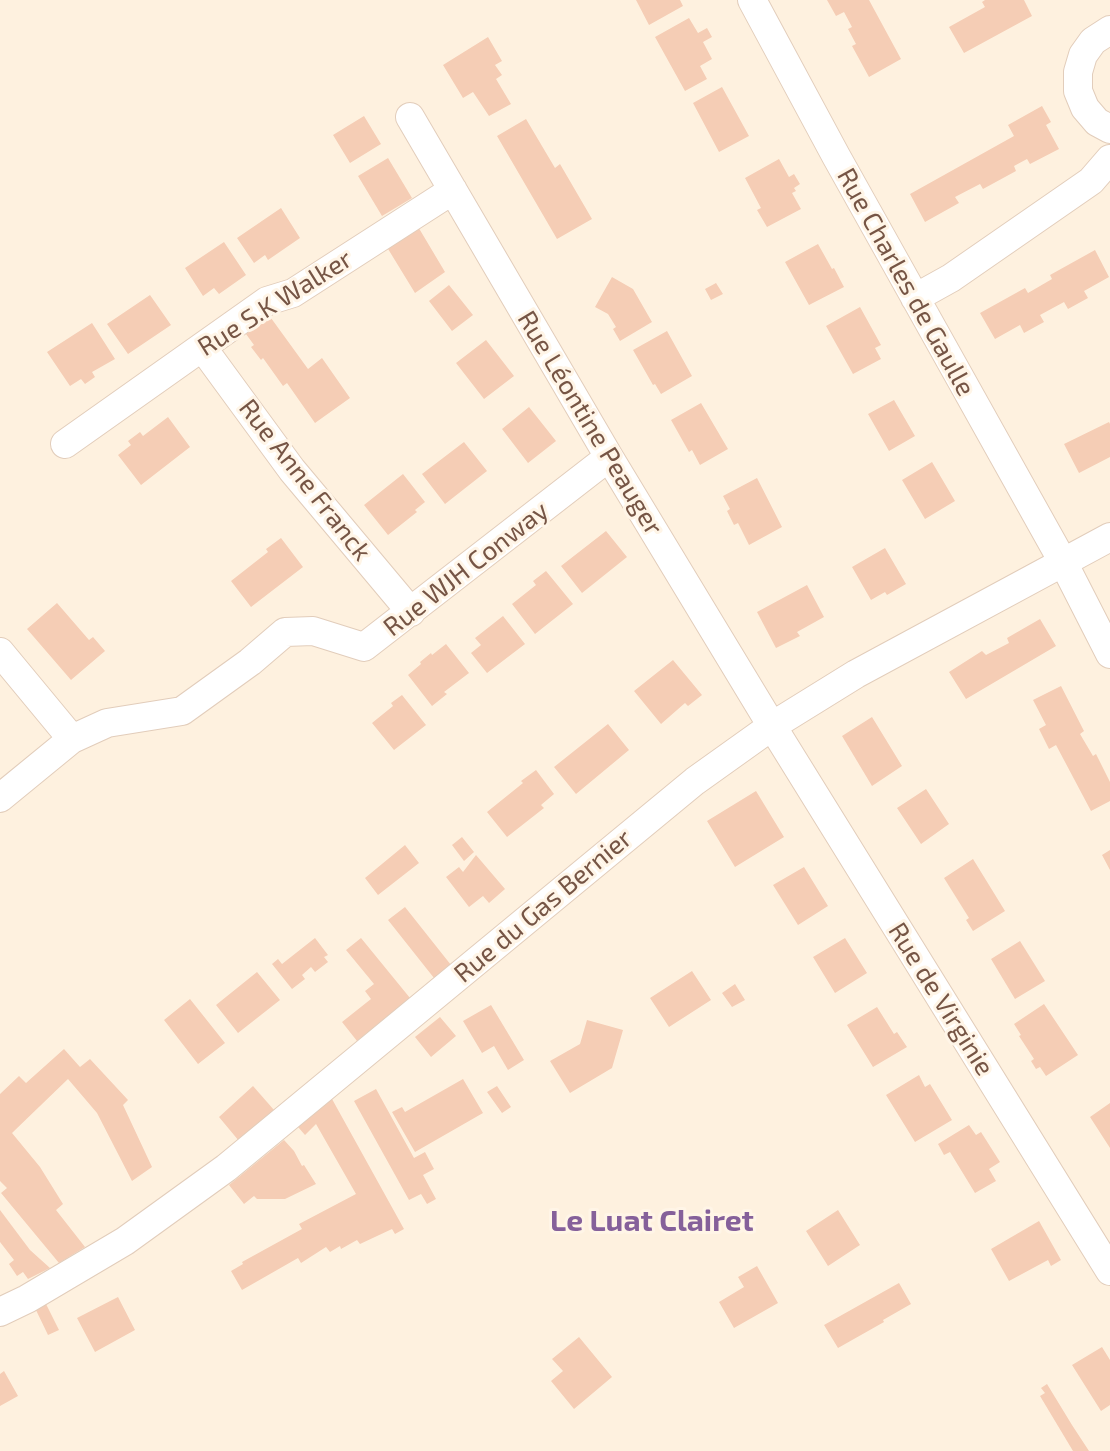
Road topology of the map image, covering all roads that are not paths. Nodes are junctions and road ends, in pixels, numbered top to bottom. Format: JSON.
{"nodes":[{"id":1,"x":752,"y":0,"type":"edge"},
{"id":2,"x":1110,"y":30,"type":"edge"},
{"id":3,"x":410,"y":117,"type":"dead end"},
{"id":4,"x":1110,"y":129,"type":"edge"},
{"id":5,"x":1110,"y":159,"type":"edge"},
{"id":6,"x":453,"y":190,"type":"junction"},
{"id":7,"x":915,"y":298,"type":"junction"},
{"id":8,"x":202,"y":347,"type":"junction"},
{"id":9,"x":65,"y":444,"type":"dead end"},
{"id":10,"x":609,"y":457,"type":"junction"},
{"id":11,"x":1110,"y":537,"type":"edge"},
{"id":12,"x":1063,"y":562,"type":"junction"},
{"id":13,"x":411,"y":612,"type":"junction"},
{"id":14,"x":0,"y":653,"type":"edge"},
{"id":15,"x":1110,"y":654,"type":"edge"},
{"id":16,"x":772,"y":726,"type":"junction"},
{"id":17,"x":72,"y":739,"type":"junction"},
{"id":18,"x":0,"y":798,"type":"edge"},
{"id":19,"x":1110,"y":1271,"type":"edge"},
{"id":20,"x":0,"y":1312,"type":"edge"}],
"edges":[{"from":1,"to":7,"type":"street","name":"Rue Charles de Gaulle"},
{"from":2,"to":4,"type":"street"},
{"from":3,"to":6,"type":"street","name":"Rue Léontine Peauger"},
{"from":5,"to":7,"type":"street"},
{"from":6,"to":8,"type":"street","name":"Rue S.K Walker"},
{"from":6,"to":10,"type":"street","name":"Rue Léontine Peauger"},
{"from":7,"to":12,"type":"street","name":"Rue Charles de Gaulle"},
{"from":8,"to":9,"type":"street","name":"Rue S.K Walker"},
{"from":8,"to":13,"type":"street","name":"Rue Anne Franck"},
{"from":10,"to":13,"type":"street","name":"Rue WJH Conway"},
{"from":10,"to":16,"type":"street","name":"Rue Léontine Peauger"},
{"from":11,"to":12,"type":"street","name":"Rue du Gas Bernier"},
{"from":12,"to":15,"type":"street","name":"Rue Charles de Gaulle"},
{"from":12,"to":16,"type":"street","name":"Rue du Gas Bernier"},
{"from":13,"to":17,"type":"street","name":"Rue WJH Conway"},
{"from":14,"to":17,"type":"street"},
{"from":16,"to":19,"type":"street","name":"Rue de Virginie"},
{"from":16,"to":20,"type":"street","name":"Rue du Gas Bernier"},
{"from":17,"to":18,"type":"street"}]}
